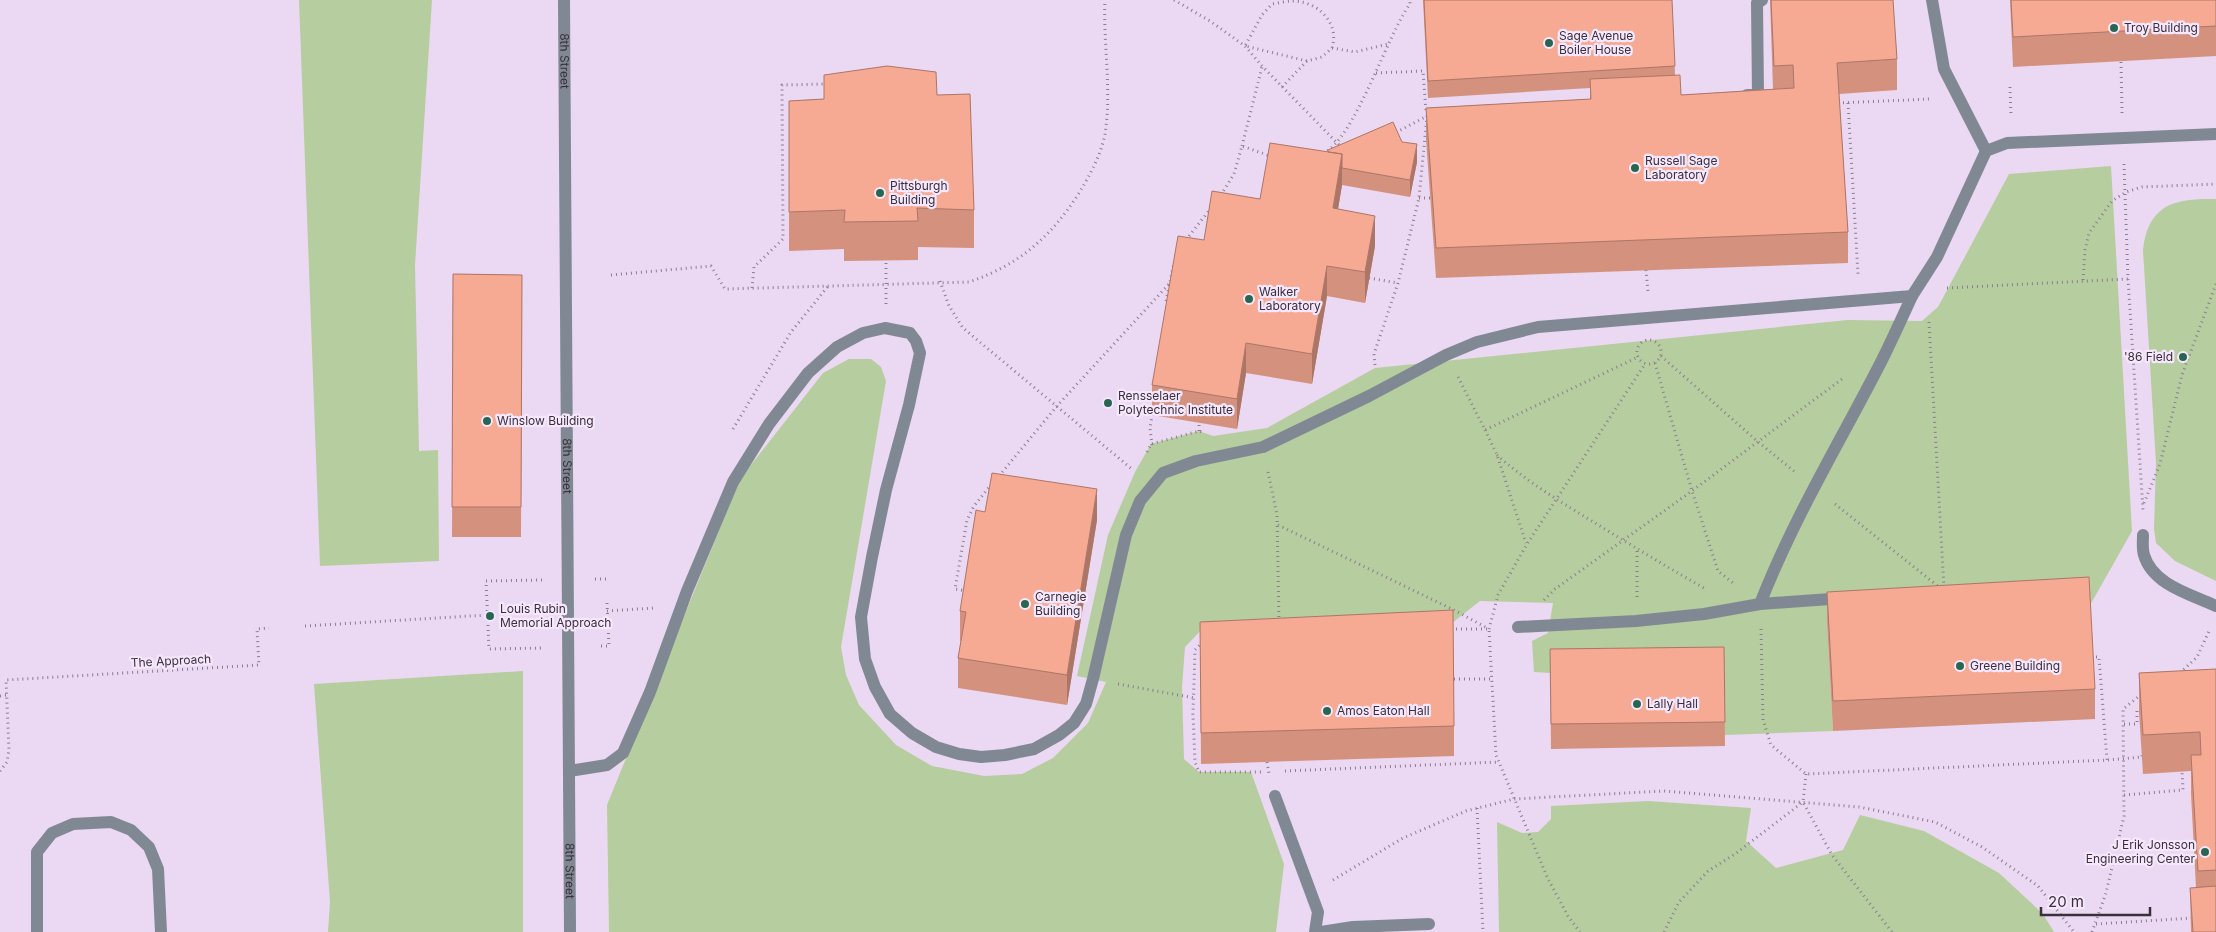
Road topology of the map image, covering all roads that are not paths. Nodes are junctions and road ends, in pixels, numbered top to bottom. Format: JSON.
{"nodes":[{"id":1,"x":564,"y":0,"type":"edge"},
{"id":2,"x":1762,"y":0,"type":"edge"},
{"id":3,"x":1932,"y":0,"type":"edge"},
{"id":4,"x":1739,"y":96,"type":"edge"},
{"id":5,"x":2216,"y":134,"type":"edge"},
{"id":6,"x":1986,"y":152,"type":"junction"},
{"id":7,"x":1912,"y":296,"type":"junction"},
{"id":8,"x":2143,"y":535,"type":"road end"},
{"id":9,"x":1857,"y":597,"type":"edge"},
{"id":10,"x":1760,"y":604,"type":"junction"},
{"id":11,"x":2216,"y":606,"type":"edge"},
{"id":12,"x":1518,"y":627,"type":"road end"},
{"id":13,"x":569,"y":771,"type":"junction"},
{"id":14,"x":1276,"y":796,"type":"dead end"},
{"id":15,"x":1429,"y":924,"type":"dead end"},
{"id":16,"x":37,"y":932,"type":"edge"},
{"id":17,"x":161,"y":932,"type":"edge"},
{"id":18,"x":570,"y":932,"type":"edge"},
{"id":19,"x":1314,"y":932,"type":"edge"},
{"id":20,"x":1321,"y":932,"type":"edge"}],
"edges":[{"from":1,"to":13,"type":"street","name":"8th Street"},
{"from":2,"to":4,"type":"street"},
{"from":3,"to":6,"type":"street"},
{"from":5,"to":6,"type":"street"},
{"from":6,"to":7,"type":"street"},
{"from":7,"to":10,"type":"street"},
{"from":7,"to":13,"type":"street"},
{"from":8,"to":11,"type":"street"},
{"from":9,"to":10,"type":"street"},
{"from":10,"to":12,"type":"street"},
{"from":13,"to":18,"type":"street","name":"8th Street"},
{"from":14,"to":19,"type":"street"},
{"from":15,"to":20,"type":"street"},
{"from":16,"to":17,"type":"street"}]}
